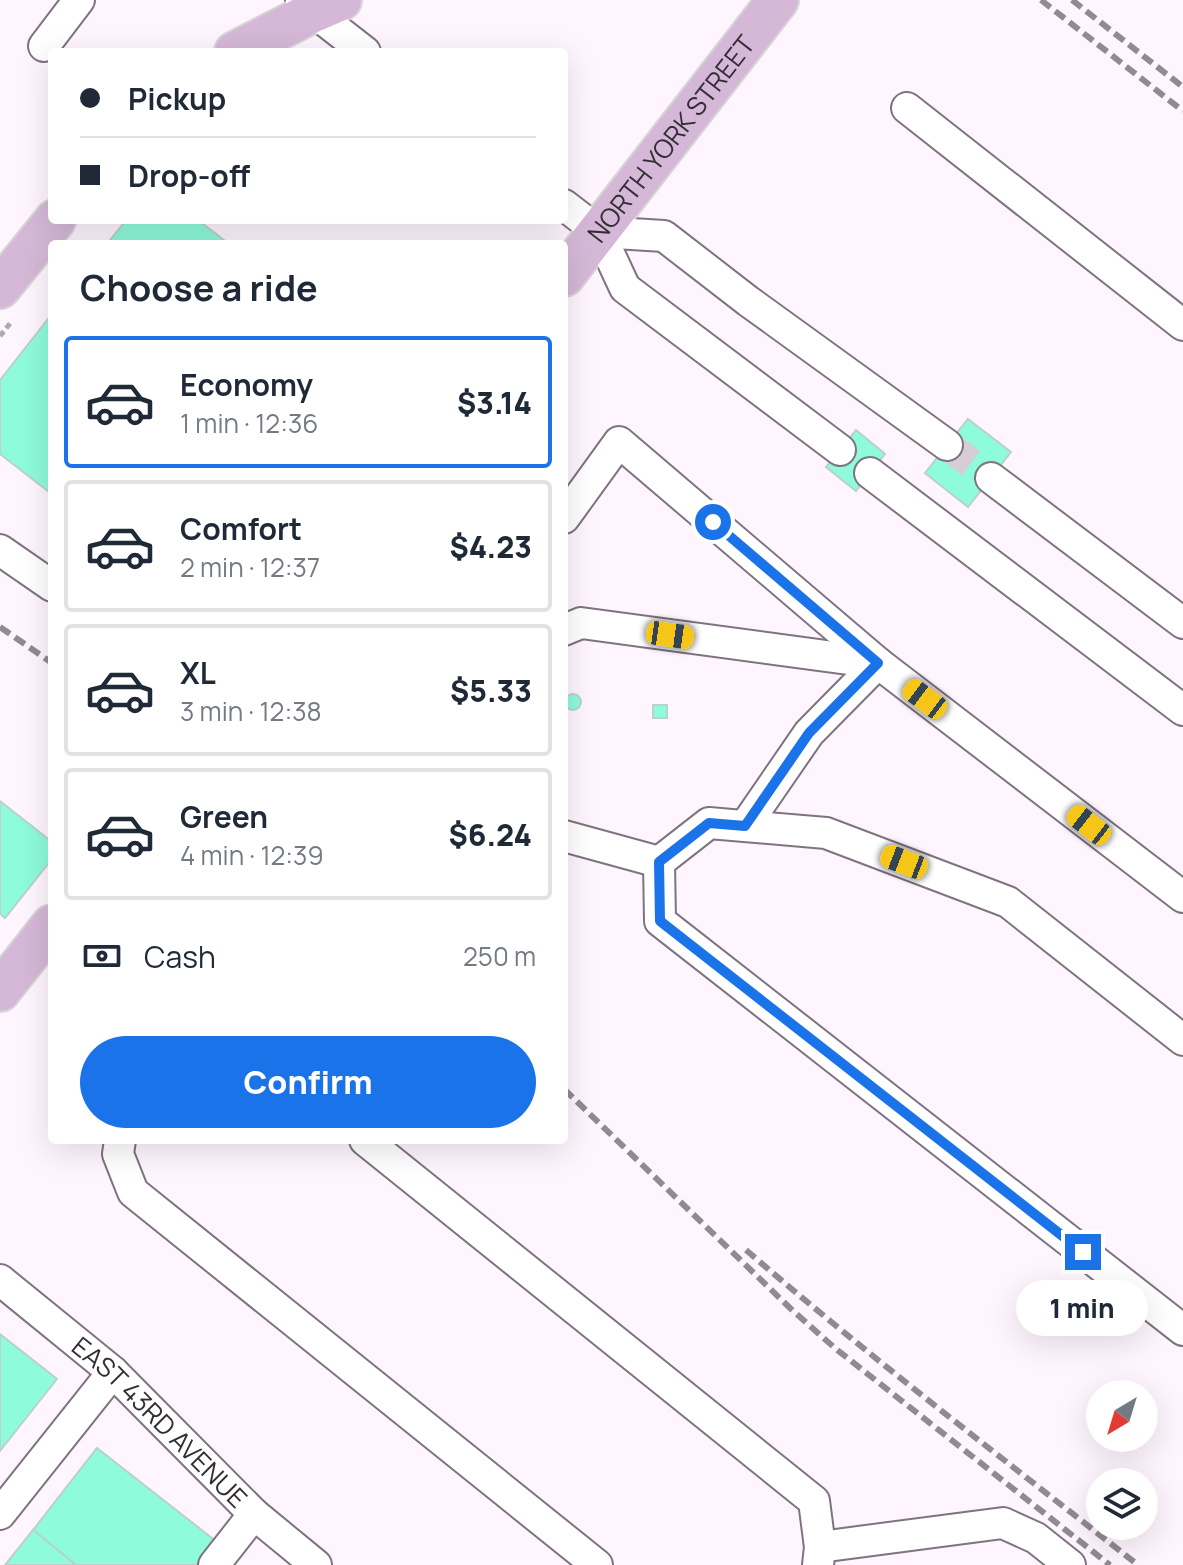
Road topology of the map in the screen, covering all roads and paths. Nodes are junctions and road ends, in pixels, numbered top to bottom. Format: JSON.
{"nodes":[{"id":1,"x":79,"y":0,"type":"edge"},
{"id":2,"x":778,"y":0,"type":"edge"},
{"id":3,"x":318,"y":4,"type":"edge"},
{"id":4,"x":44,"y":46,"type":"dead end"},
{"id":5,"x":242,"y":48,"type":"edge"},
{"id":6,"x":361,"y":48,"type":"edge"},
{"id":7,"x":907,"y":108,"type":"dead end"},
{"id":8,"x":568,"y":208,"type":"edge"},
{"id":9,"x":52,"y":224,"type":"edge"},
{"id":10,"x":599,"y":232,"type":"junction"},
{"id":11,"x":568,"y":271,"type":"edge"},
{"id":12,"x":0,"y":288,"type":"edge"},
{"id":13,"x":1183,"y":325,"type":"edge"},
{"id":14,"x":947,"y":445,"type":"tunnel mouth"},
{"id":15,"x":840,"y":450,"type":"dead end"},
{"id":16,"x":870,"y":473,"type":"dead end"},
{"id":17,"x":991,"y":478,"type":"tunnel mouth"},
{"id":18,"x":568,"y":512,"type":"edge"},
{"id":19,"x":0,"y":550,"type":"edge"},
{"id":20,"x":48,"y":583,"type":"edge"},
{"id":21,"x":1183,"y":623,"type":"edge"},
{"id":22,"x":568,"y":628,"type":"edge"},
{"id":23,"x":878,"y":663,"type":"junction"},
{"id":24,"x":1183,"y":710,"type":"edge"},
{"id":25,"x":745,"y":826,"type":"junction"},
{"id":26,"x":568,"y":837,"type":"edge"},
{"id":27,"x":659,"y":862,"type":"junction"},
{"id":28,"x":1183,"y":897,"type":"edge"},
{"id":29,"x":48,"y":930,"type":"edge"},
{"id":30,"x":0,"y":991,"type":"edge"},
{"id":31,"x":1183,"y":1040,"type":"edge"},
{"id":32,"x":119,"y":1144,"type":"edge"},
{"id":33,"x":370,"y":1144,"type":"edge"},
{"id":34,"x":0,"y":1280,"type":"edge"},
{"id":35,"x":1183,"y":1330,"type":"edge"},
{"id":36,"x":113,"y":1372,"type":"junction"},
{"id":37,"x":0,"y":1514,"type":"edge"},
{"id":38,"x":254,"y":1514,"type":"junction"},
{"id":39,"x":819,"y":1556,"type":"edge"},
{"id":40,"x":214,"y":1565,"type":"edge"},
{"id":41,"x":316,"y":1565,"type":"edge"},
{"id":42,"x":597,"y":1565,"type":"edge"},
{"id":43,"x":1070,"y":1565,"type":"edge"}],
"edges":[{"from":1,"to":4,"type":"street"},
{"from":2,"to":10,"type":"main road","name":"NORTH YORK STREET"},
{"from":3,"to":5,"type":"main road"},
{"from":3,"to":6,"type":"street"},
{"from":7,"to":13,"type":"street"},
{"from":8,"to":10,"type":"street"},
{"from":9,"to":12,"type":"main road"},
{"from":10,"to":11,"type":"main road","name":"NORTH YORK STREET"},
{"from":10,"to":14,"type":"street"},
{"from":10,"to":15,"type":"street"},
{"from":16,"to":24,"type":"street"},
{"from":17,"to":21,"type":"street"},
{"from":18,"to":23,"type":"street"},
{"from":19,"to":20,"type":"street"},
{"from":22,"to":23,"type":"street"},
{"from":23,"to":25,"type":"street"},
{"from":23,"to":28,"type":"street"},
{"from":25,"to":27,"type":"street"},
{"from":25,"to":31,"type":"street"},
{"from":26,"to":27,"type":"street"},
{"from":27,"to":35,"type":"street"},
{"from":29,"to":30,"type":"main road"},
{"from":32,"to":42,"type":"street"},
{"from":33,"to":39,"type":"street"},
{"from":34,"to":36,"type":"street","name":"EAST 43RD AVENUE"},
{"from":36,"to":37,"type":"street"},
{"from":36,"to":38,"type":"street","name":"EAST 43RD AVENUE"},
{"from":38,"to":40,"type":"street"},
{"from":38,"to":41,"type":"street","name":"EAST 43RD AVENUE"},
{"from":39,"to":43,"type":"street"}]}
